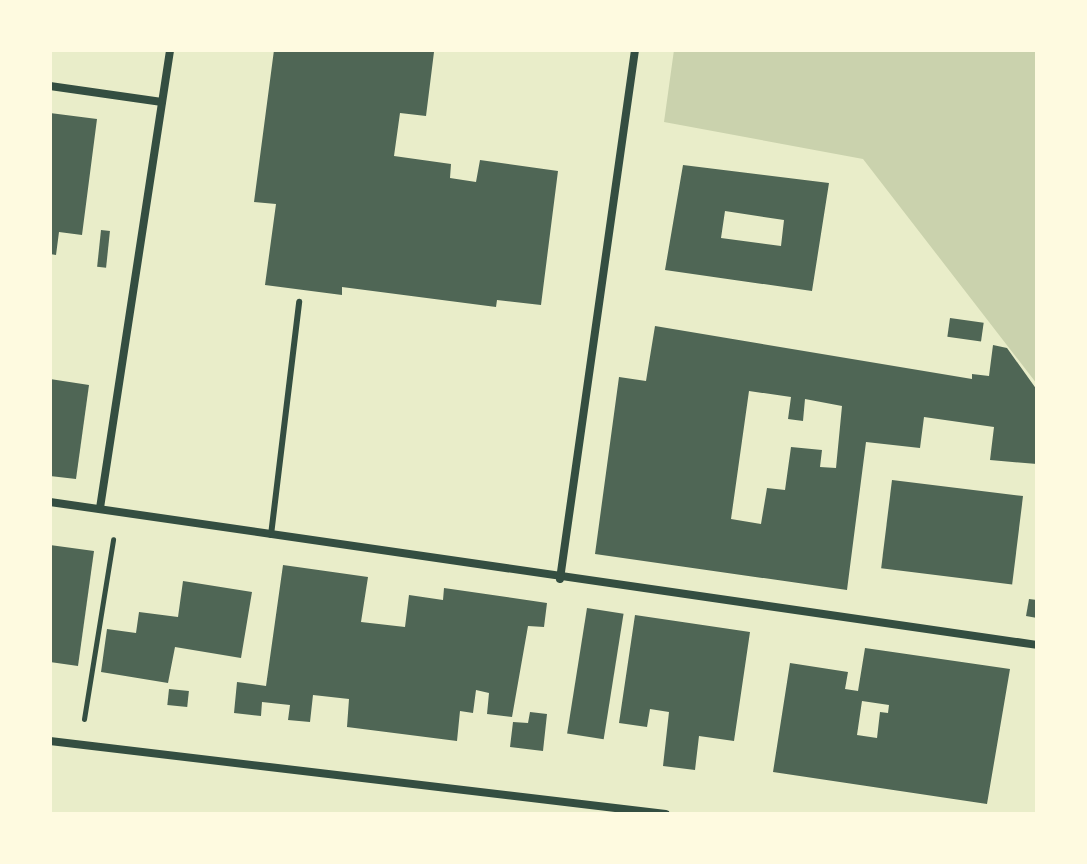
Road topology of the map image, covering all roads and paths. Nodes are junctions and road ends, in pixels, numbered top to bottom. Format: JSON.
{"nodes":[{"id":1,"x":170,"y":50,"type":"edge"},
{"id":2,"x":635,"y":50,"type":"edge"},
{"id":3,"x":50,"y":86,"type":"edge"},
{"id":4,"x":162,"y":102,"type":"junction"},
{"id":5,"x":299,"y":302,"type":"dead end"},
{"id":6,"x":50,"y":502,"type":"edge"},
{"id":7,"x":100,"y":508,"type":"junction"},
{"id":8,"x":118,"y":511,"type":"junction"},
{"id":9,"x":271,"y":535,"type":"junction"},
{"id":10,"x":560,"y":579,"type":"junction"},
{"id":11,"x":1037,"y":645,"type":"edge"},
{"id":12,"x":50,"y":741,"type":"edge"},
{"id":13,"x":80,"y":745,"type":"junction"},
{"id":14,"x":666,"y":814,"type":"edge"}],
"edges":[{"from":1,"to":4,"type":"street"},
{"from":2,"to":10,"type":"street"},
{"from":3,"to":4,"type":"street"},
{"from":4,"to":7,"type":"street"},
{"from":5,"to":9,"type":"lane"},
{"from":6,"to":7,"type":"street"},
{"from":7,"to":8,"type":"street"},
{"from":8,"to":9,"type":"street"},
{"from":8,"to":13,"type":"path"},
{"from":9,"to":10,"type":"street"},
{"from":10,"to":11,"type":"street"},
{"from":12,"to":13,"type":"street"},
{"from":13,"to":14,"type":"street"}]}
